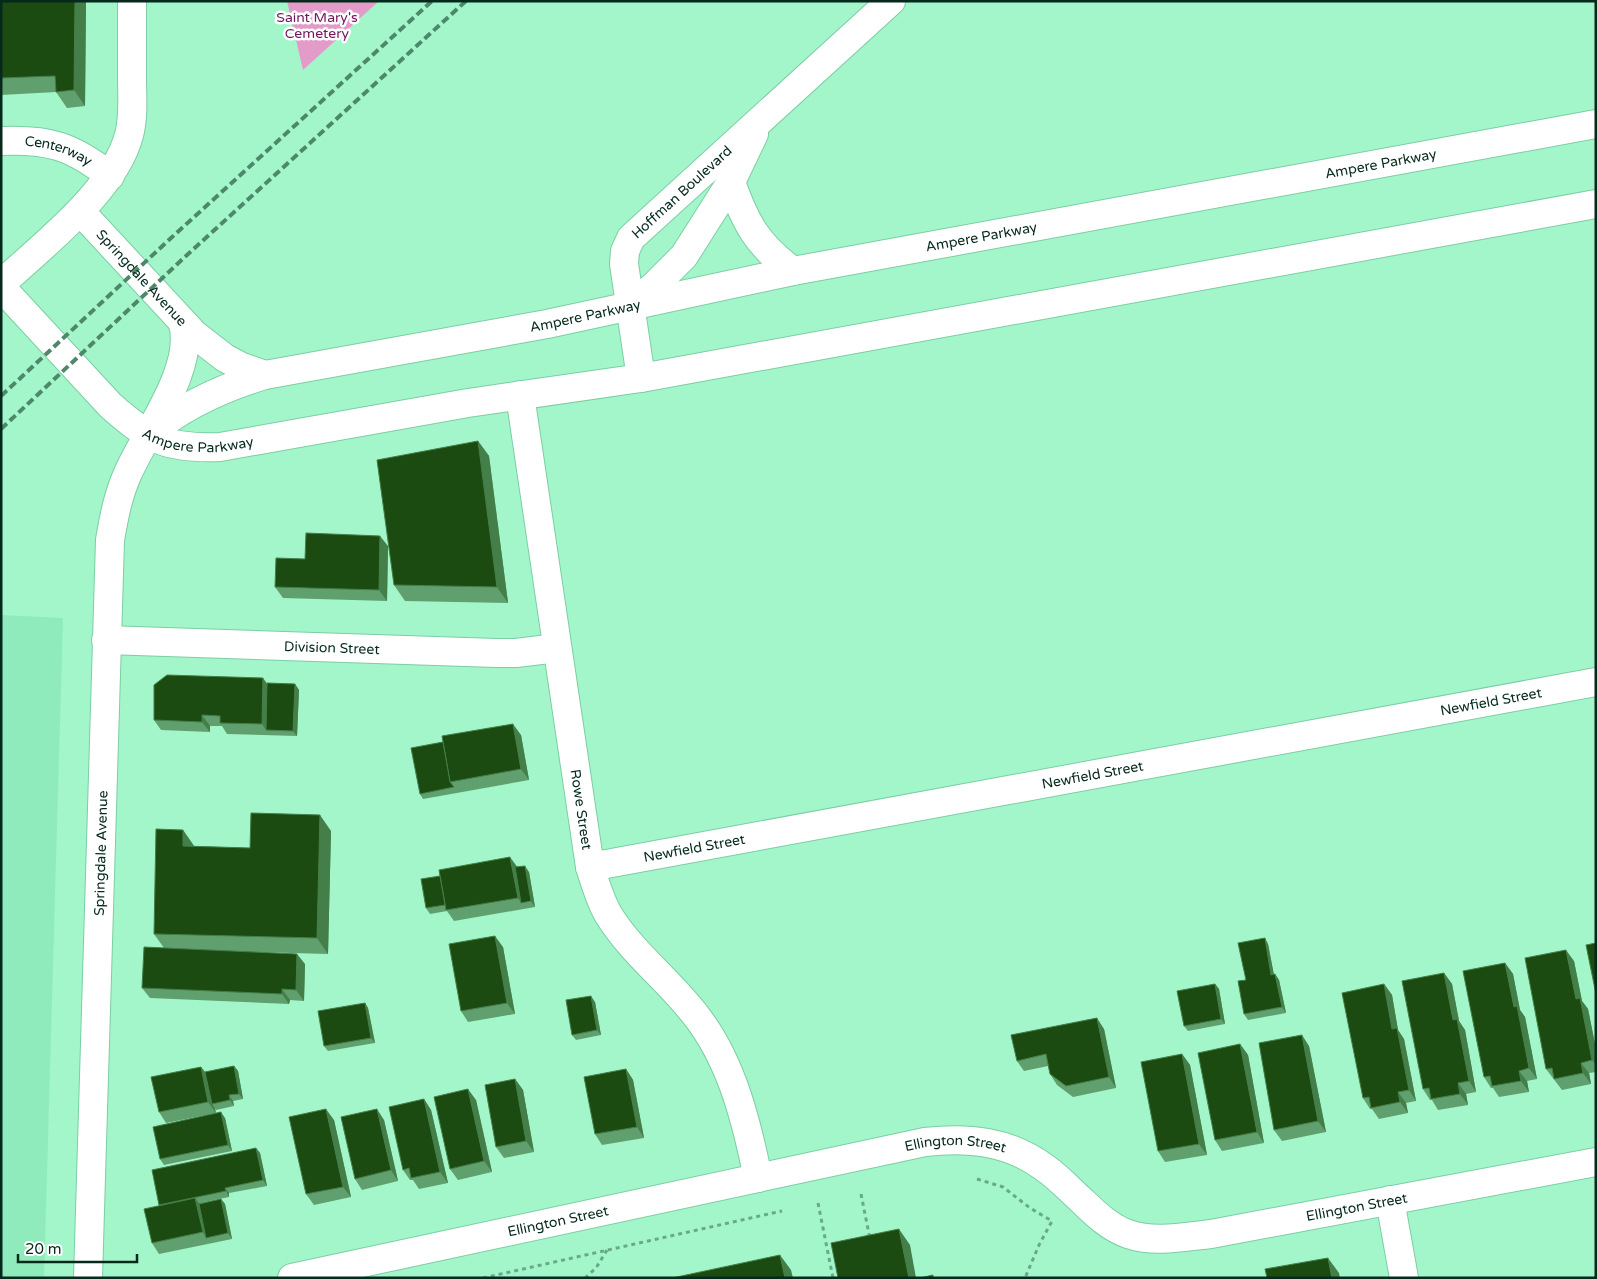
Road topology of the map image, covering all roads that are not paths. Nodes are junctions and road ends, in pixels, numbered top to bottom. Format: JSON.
{"nodes":[{"id":1,"x":132,"y":1,"type":"edge"},
{"id":2,"x":892,"y":1,"type":"edge"},
{"id":3,"x":762,"y":119,"type":"junction"},
{"id":4,"x":1596,"y":124,"type":"edge"},
{"id":5,"x":1,"y":141,"type":"edge"},
{"id":6,"x":110,"y":176,"type":"junction"},
{"id":7,"x":730,"y":182,"type":"junction"},
{"id":8,"x":1596,"y":204,"type":"edge"},
{"id":9,"x":80,"y":210,"type":"junction"},
{"id":10,"x":793,"y":271,"type":"junction"},
{"id":11,"x":1,"y":285,"type":"edge"},
{"id":12,"x":629,"y":307,"type":"junction"},
{"id":13,"x":183,"y":324,"type":"junction"},
{"id":14,"x":265,"y":375,"type":"junction"},
{"id":15,"x":641,"y":378,"type":"junction"},
{"id":16,"x":520,"y":395,"type":"junction"},
{"id":17,"x":148,"y":435,"type":"junction"},
{"id":18,"x":106,"y":640,"type":"junction"},
{"id":19,"x":557,"y":648,"type":"junction"},
{"id":20,"x":1596,"y":682,"type":"edge"},
{"id":21,"x":590,"y":868,"type":"junction"},
{"id":22,"x":1596,"y":1162,"type":"edge"},
{"id":23,"x":758,"y":1178,"type":"junction"},
{"id":24,"x":1390,"y":1200,"type":"junction"},
{"id":25,"x":88,"y":1278,"type":"edge"},
{"id":26,"x":292,"y":1278,"type":"edge"},
{"id":27,"x":1404,"y":1278,"type":"edge"}],
"edges":[{"from":1,"to":6,"type":"street"},
{"from":2,"to":3,"type":"street","name":"Hoffman Boulevard"},
{"from":3,"to":7,"type":"street","name":"Hoffman Boulevard"},
{"from":3,"to":12,"type":"street","name":"Hoffman Boulevard"},
{"from":4,"to":10,"type":"street","name":"Ampere Parkway"},
{"from":5,"to":6,"type":"street","name":"Centerway"},
{"from":6,"to":9,"type":"street"},
{"from":7,"to":10,"type":"street"},
{"from":7,"to":12,"type":"street","name":"Hoffman Boulevard"},
{"from":8,"to":15,"type":"street","name":"Ampere Parkway"},
{"from":9,"to":11,"type":"street"},
{"from":9,"to":13,"type":"street","name":"Springdale Avenue"},
{"from":10,"to":12,"type":"street","name":"Ampere Parkway"},
{"from":11,"to":17,"type":"street"},
{"from":12,"to":14,"type":"street","name":"Ampere Parkway"},
{"from":12,"to":15,"type":"street","name":"Hoffman Boulevard"},
{"from":13,"to":14,"type":"street"},
{"from":13,"to":17,"type":"street","name":"Springdale Avenue"},
{"from":14,"to":17,"type":"street","name":"Ampere Parkway"},
{"from":15,"to":16,"type":"street","name":"Ampere Parkway"},
{"from":16,"to":17,"type":"street","name":"Ampere Parkway"},
{"from":16,"to":19,"type":"street","name":"Rowe Street"},
{"from":17,"to":18,"type":"street","name":"Springdale Avenue"},
{"from":18,"to":19,"type":"street","name":"Division Street"},
{"from":18,"to":25,"type":"street","name":"Springdale Avenue"},
{"from":19,"to":21,"type":"street","name":"Rowe Street"},
{"from":20,"to":21,"type":"street","name":"Newfield Street"},
{"from":21,"to":23,"type":"street","name":"Rowe Street"},
{"from":22,"to":24,"type":"street","name":"Ellington Street"},
{"from":23,"to":24,"type":"street","name":"Ellington Street"},
{"from":23,"to":26,"type":"street","name":"Ellington Street"},
{"from":24,"to":27,"type":"street"}]}
